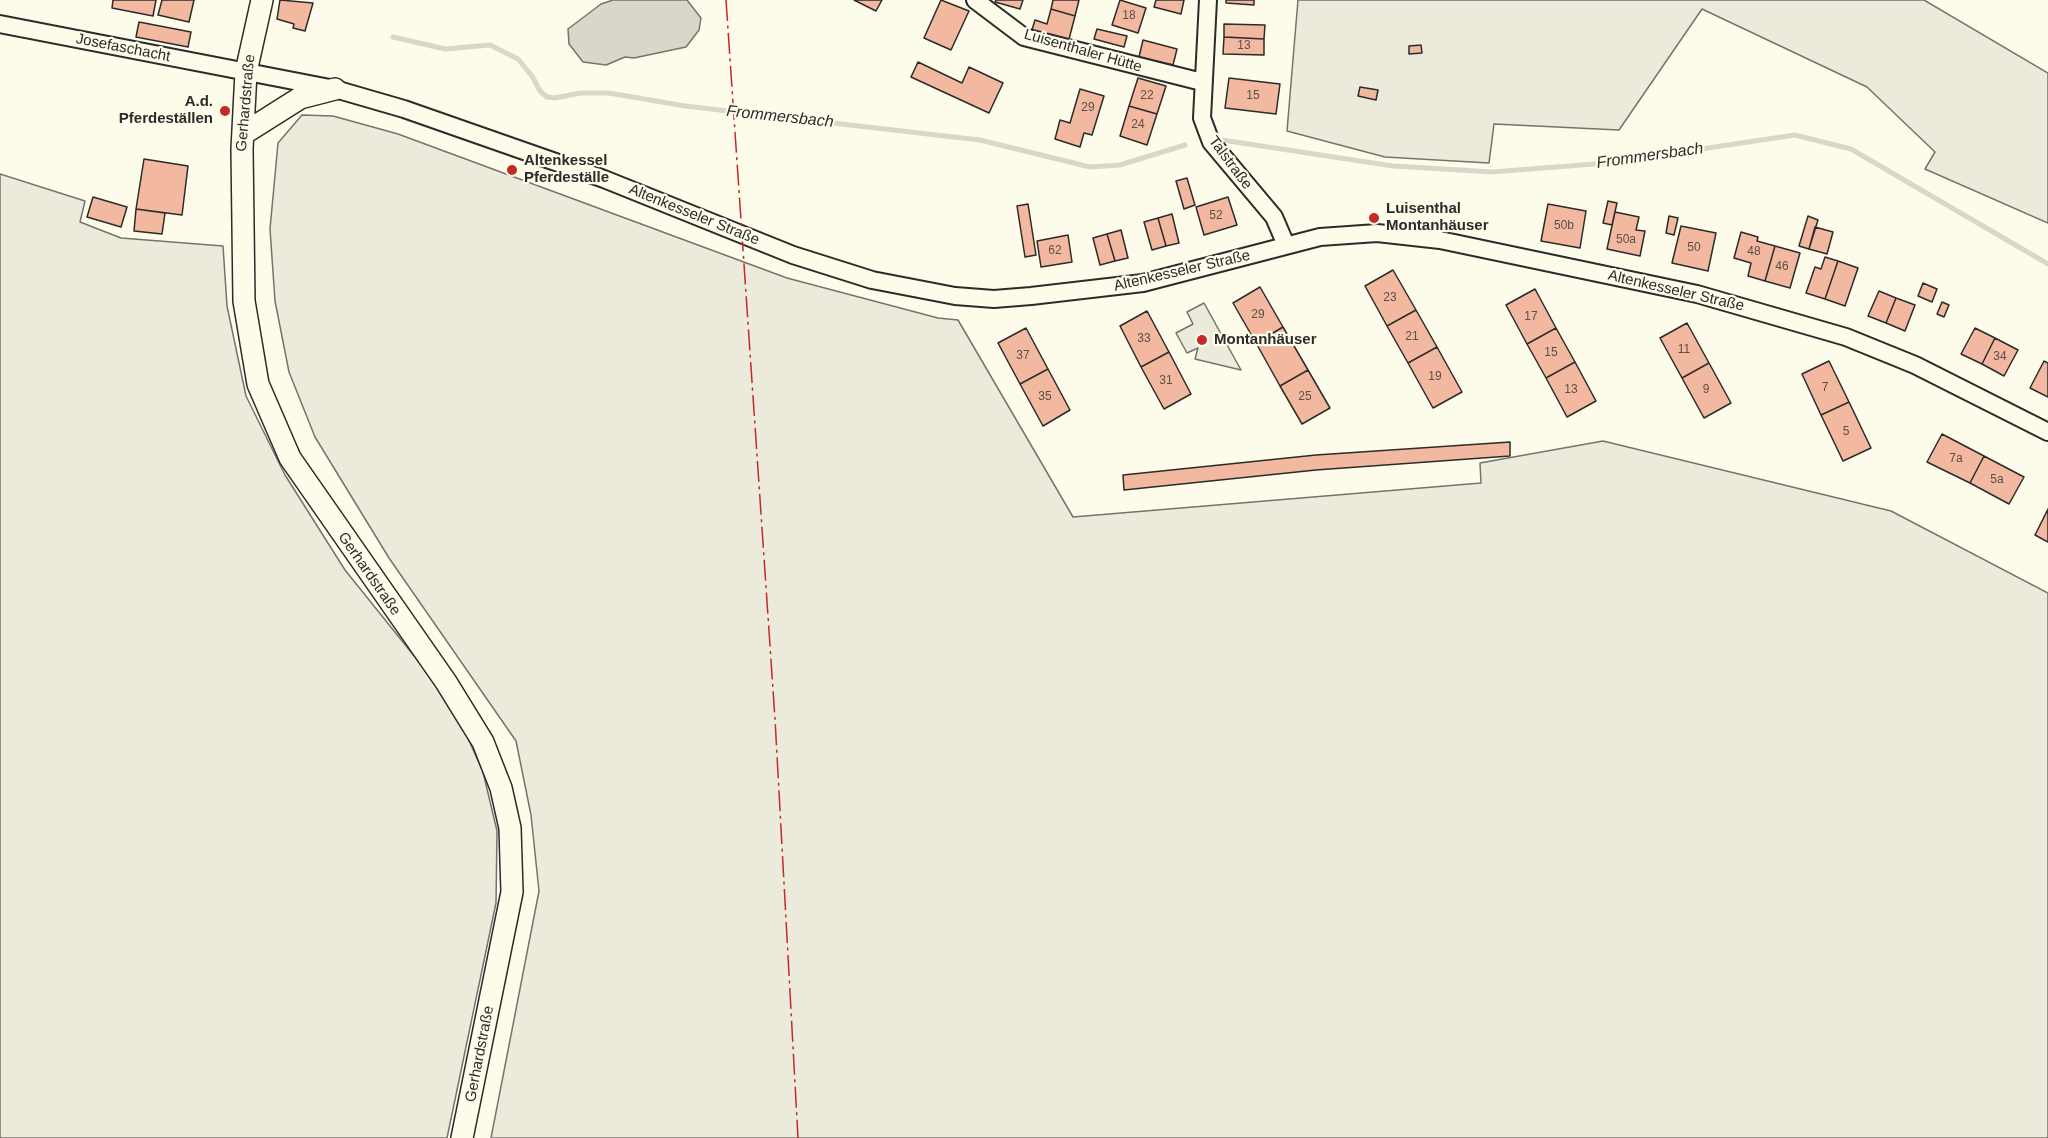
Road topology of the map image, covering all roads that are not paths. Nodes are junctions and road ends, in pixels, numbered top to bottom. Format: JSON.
{"nodes":[{"id":1,"x":262,"y":0,"type":"edge"},
{"id":2,"x":975,"y":0,"type":"edge"},
{"id":3,"x":1208,"y":0,"type":"edge"},
{"id":4,"x":0,"y":24,"type":"edge"},
{"id":5,"x":246,"y":72,"type":"junction"},
{"id":6,"x":1202,"y":82,"type":"junction"},
{"id":7,"x":335,"y":89,"type":"junction"},
{"id":8,"x":243,"y":134,"type":"junction"},
{"id":9,"x":1286,"y":245,"type":"junction"},
{"id":10,"x":2048,"y":432,"type":"edge"},
{"id":11,"x":462,"y":1138,"type":"edge"}],
"edges":[{"from":1,"to":5,"type":"street","name":"Gerhardstraße"},
{"from":2,"to":6,"type":"street","name":"Luisenthaler Hütte"},
{"from":3,"to":6,"type":"street","name":"Talstraße"},
{"from":4,"to":5,"type":"street","name":"Josefaschacht"},
{"from":5,"to":7,"type":"street","name":"Altenkesseler Straße"},
{"from":5,"to":8,"type":"street","name":"Gerhardstraße"},
{"from":6,"to":9,"type":"street","name":"Talstraße"},
{"from":7,"to":8,"type":"street"},
{"from":7,"to":9,"type":"street","name":"Altenkesseler Straße"},
{"from":8,"to":11,"type":"street","name":"Gerhardstraße"},
{"from":9,"to":10,"type":"street","name":"Altenkesseler Straße"}]}
